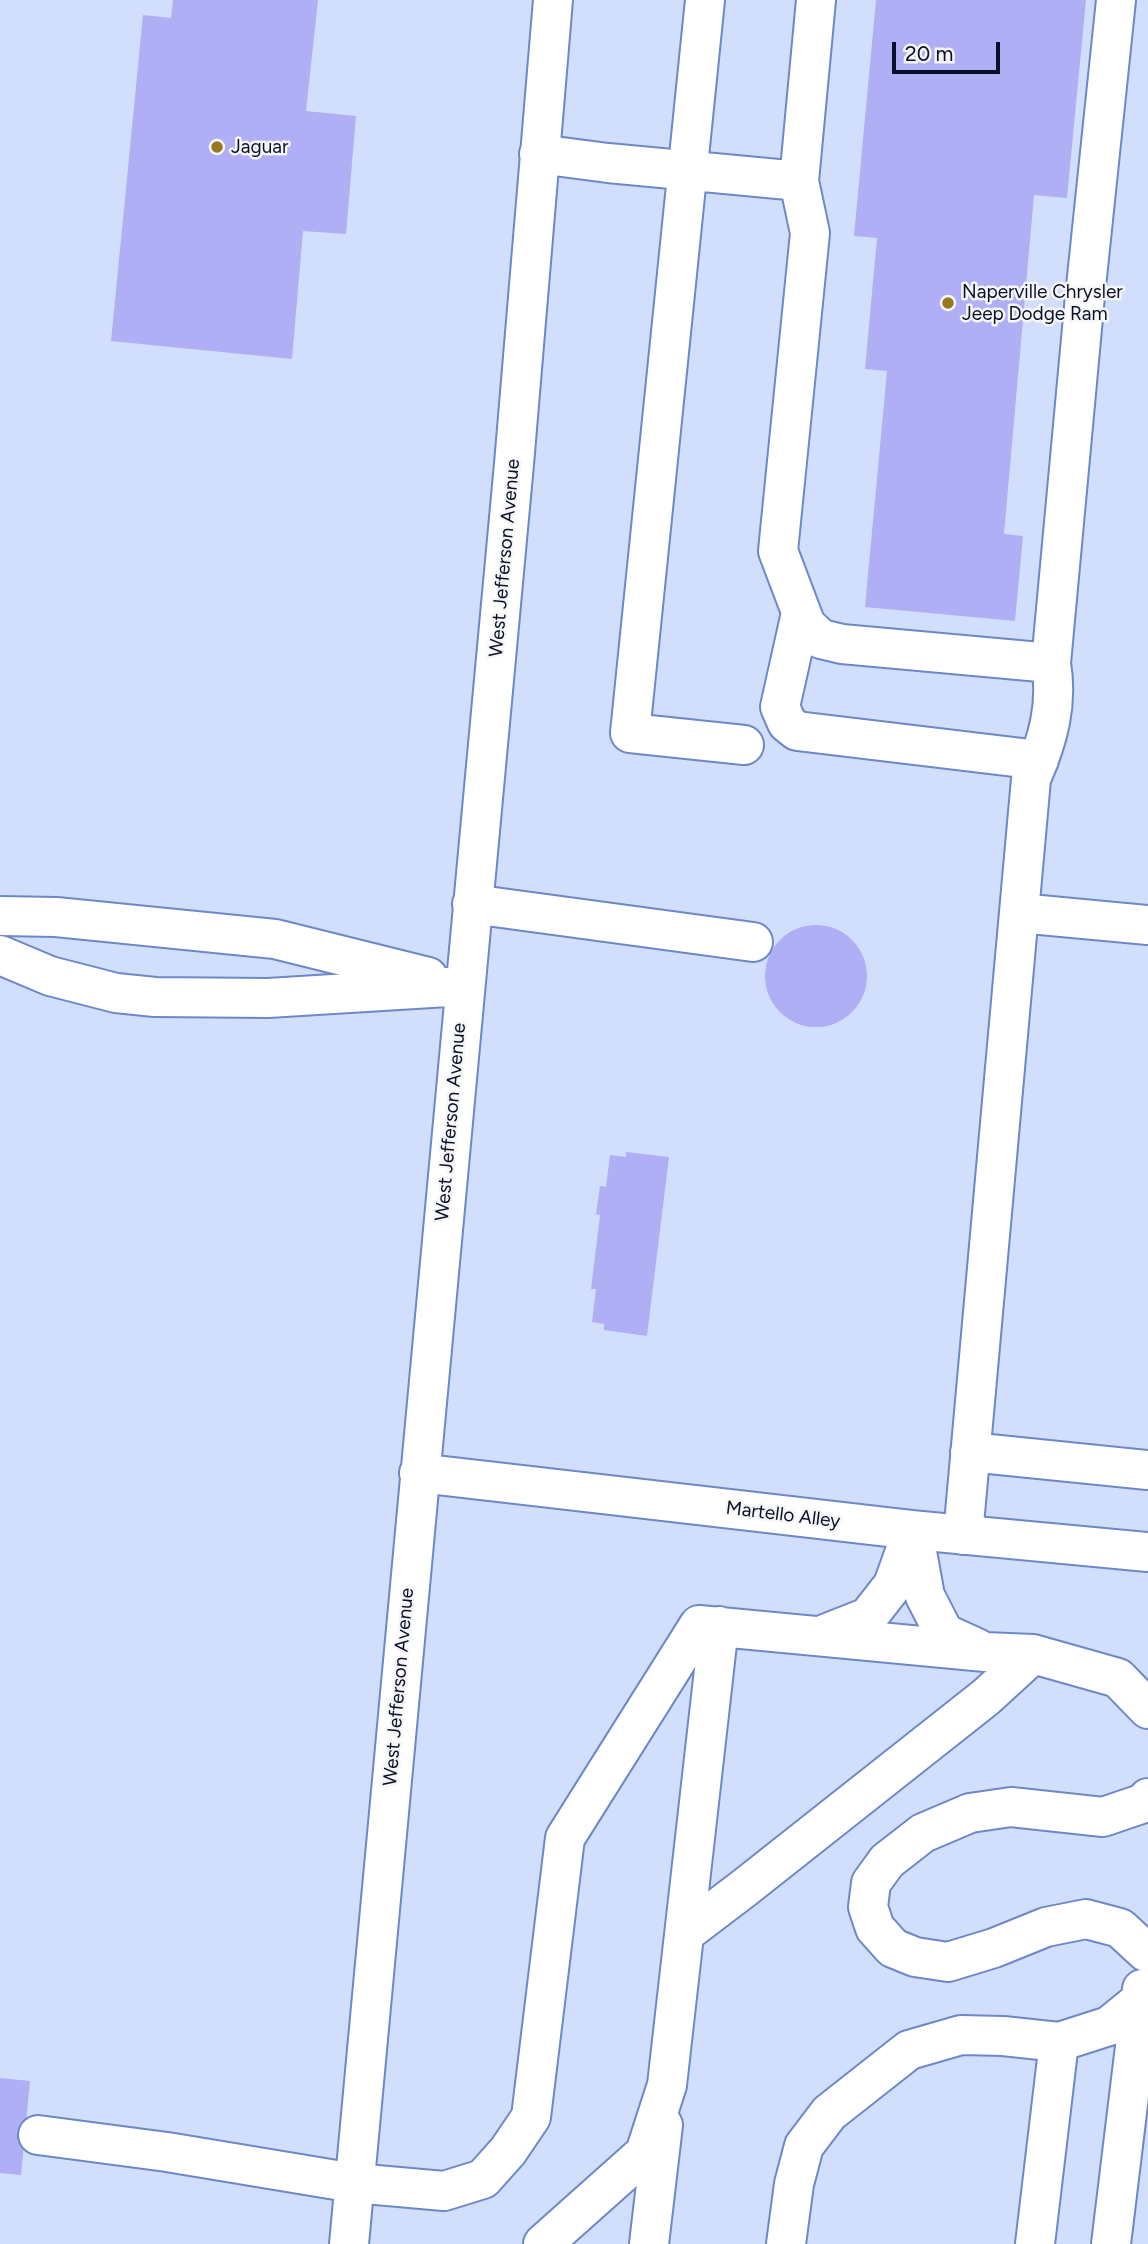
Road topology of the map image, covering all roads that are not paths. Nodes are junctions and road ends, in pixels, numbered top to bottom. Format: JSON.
{"nodes":[{"id":1,"x":554,"y":0,"type":"edge"},
{"id":2,"x":705,"y":0,"type":"edge"},
{"id":3,"x":816,"y":0,"type":"edge"},
{"id":4,"x":1116,"y":0,"type":"edge"},
{"id":5,"x":540,"y":154,"type":"junction"},
{"id":6,"x":687,"y":171,"type":"junction"},
{"id":7,"x":799,"y":181,"type":"junction"},
{"id":8,"x":801,"y":612,"type":"junction"},
{"id":9,"x":1051,"y":663,"type":"junction"},
{"id":10,"x":744,"y":745,"type":"dead end"},
{"id":11,"x":1039,"y":760,"type":"junction"},
{"id":12,"x":472,"y":904,"type":"junction"},
{"id":13,"x":1019,"y":913,"type":"junction"},
{"id":14,"x":0,"y":916,"type":"edge"},
{"id":15,"x":1148,"y":925,"type":"edge"},
{"id":16,"x":753,"y":942,"type":"dead end"},
{"id":17,"x":0,"y":955,"type":"edge"},
{"id":18,"x":464,"y":986,"type":"junction"},
{"id":19,"x":970,"y":1452,"type":"junction"},
{"id":20,"x":1148,"y":1469,"type":"edge"},
{"id":21,"x":419,"y":1473,"type":"junction"},
{"id":22,"x":913,"y":1531,"type":"junction"},
{"id":23,"x":963,"y":1535,"type":"junction"},
{"id":24,"x":1148,"y":1552,"type":"edge"},
{"id":25,"x":719,"y":1626,"type":"junction"},
{"id":26,"x":819,"y":1636,"type":"junction"},
{"id":27,"x":985,"y":1652,"type":"junction"},
{"id":28,"x":1033,"y":1654,"type":"junction"},
{"id":29,"x":1148,"y":1709,"type":"edge"},
{"id":30,"x":1148,"y":1798,"type":"edge"},
{"id":31,"x":685,"y":1933,"type":"junction"},
{"id":32,"x":1147,"y":1945,"type":"edge"},
{"id":33,"x":1141,"y":2000,"type":"junction"},
{"id":34,"x":1059,"y":2042,"type":"junction"},
{"id":35,"x":667,"y":2085,"type":"junction"},
{"id":36,"x":38,"y":2135,"type":"dead end"},
{"id":37,"x":354,"y":2183,"type":"junction"},
{"id":38,"x":349,"y":2244,"type":"edge"},
{"id":39,"x":543,"y":2244,"type":"edge"},
{"id":40,"x":649,"y":2244,"type":"edge"},
{"id":41,"x":786,"y":2244,"type":"edge"},
{"id":42,"x":1035,"y":2244,"type":"edge"},
{"id":43,"x":1111,"y":2244,"type":"edge"}],
"edges":[{"from":1,"to":5,"type":"street","name":"West Jefferson Avenue"},
{"from":2,"to":6,"type":"street"},
{"from":3,"to":7,"type":"street"},
{"from":4,"to":9,"type":"street"},
{"from":5,"to":6,"type":"street"},
{"from":5,"to":12,"type":"street","name":"West Jefferson Avenue"},
{"from":6,"to":7,"type":"street"},
{"from":6,"to":10,"type":"street"},
{"from":7,"to":8,"type":"street"},
{"from":8,"to":9,"type":"street"},
{"from":8,"to":11,"type":"street"},
{"from":9,"to":11,"type":"street"},
{"from":11,"to":13,"type":"street"},
{"from":12,"to":16,"type":"street"},
{"from":12,"to":18,"type":"street","name":"West Jefferson Avenue"},
{"from":13,"to":15,"type":"street"},
{"from":13,"to":19,"type":"street"},
{"from":14,"to":18,"type":"street"},
{"from":17,"to":18,"type":"street"},
{"from":18,"to":21,"type":"street","name":"West Jefferson Avenue"},
{"from":19,"to":20,"type":"street"},
{"from":19,"to":23,"type":"street"},
{"from":21,"to":22,"type":"street","name":"Martello Alley"},
{"from":21,"to":37,"type":"street","name":"West Jefferson Avenue"},
{"from":22,"to":23,"type":"street","name":"Martello Alley"},
{"from":22,"to":26,"type":"street"},
{"from":22,"to":27,"type":"street"},
{"from":23,"to":24,"type":"street","name":"Martello Alley"},
{"from":25,"to":26,"type":"street"},
{"from":25,"to":31,"type":"street"},
{"from":25,"to":37,"type":"street"},
{"from":26,"to":27,"type":"street"},
{"from":27,"to":28,"type":"street"},
{"from":28,"to":29,"type":"street"},
{"from":28,"to":31,"type":"street"},
{"from":30,"to":32,"type":"street"},
{"from":31,"to":35,"type":"street"},
{"from":32,"to":33,"type":"street"},
{"from":33,"to":34,"type":"street"},
{"from":33,"to":43,"type":"street"},
{"from":34,"to":41,"type":"street"},
{"from":34,"to":42,"type":"street"},
{"from":35,"to":39,"type":"street"},
{"from":35,"to":40,"type":"street"},
{"from":36,"to":37,"type":"street"},
{"from":37,"to":38,"type":"street","name":"West Jefferson Avenue"}]}
